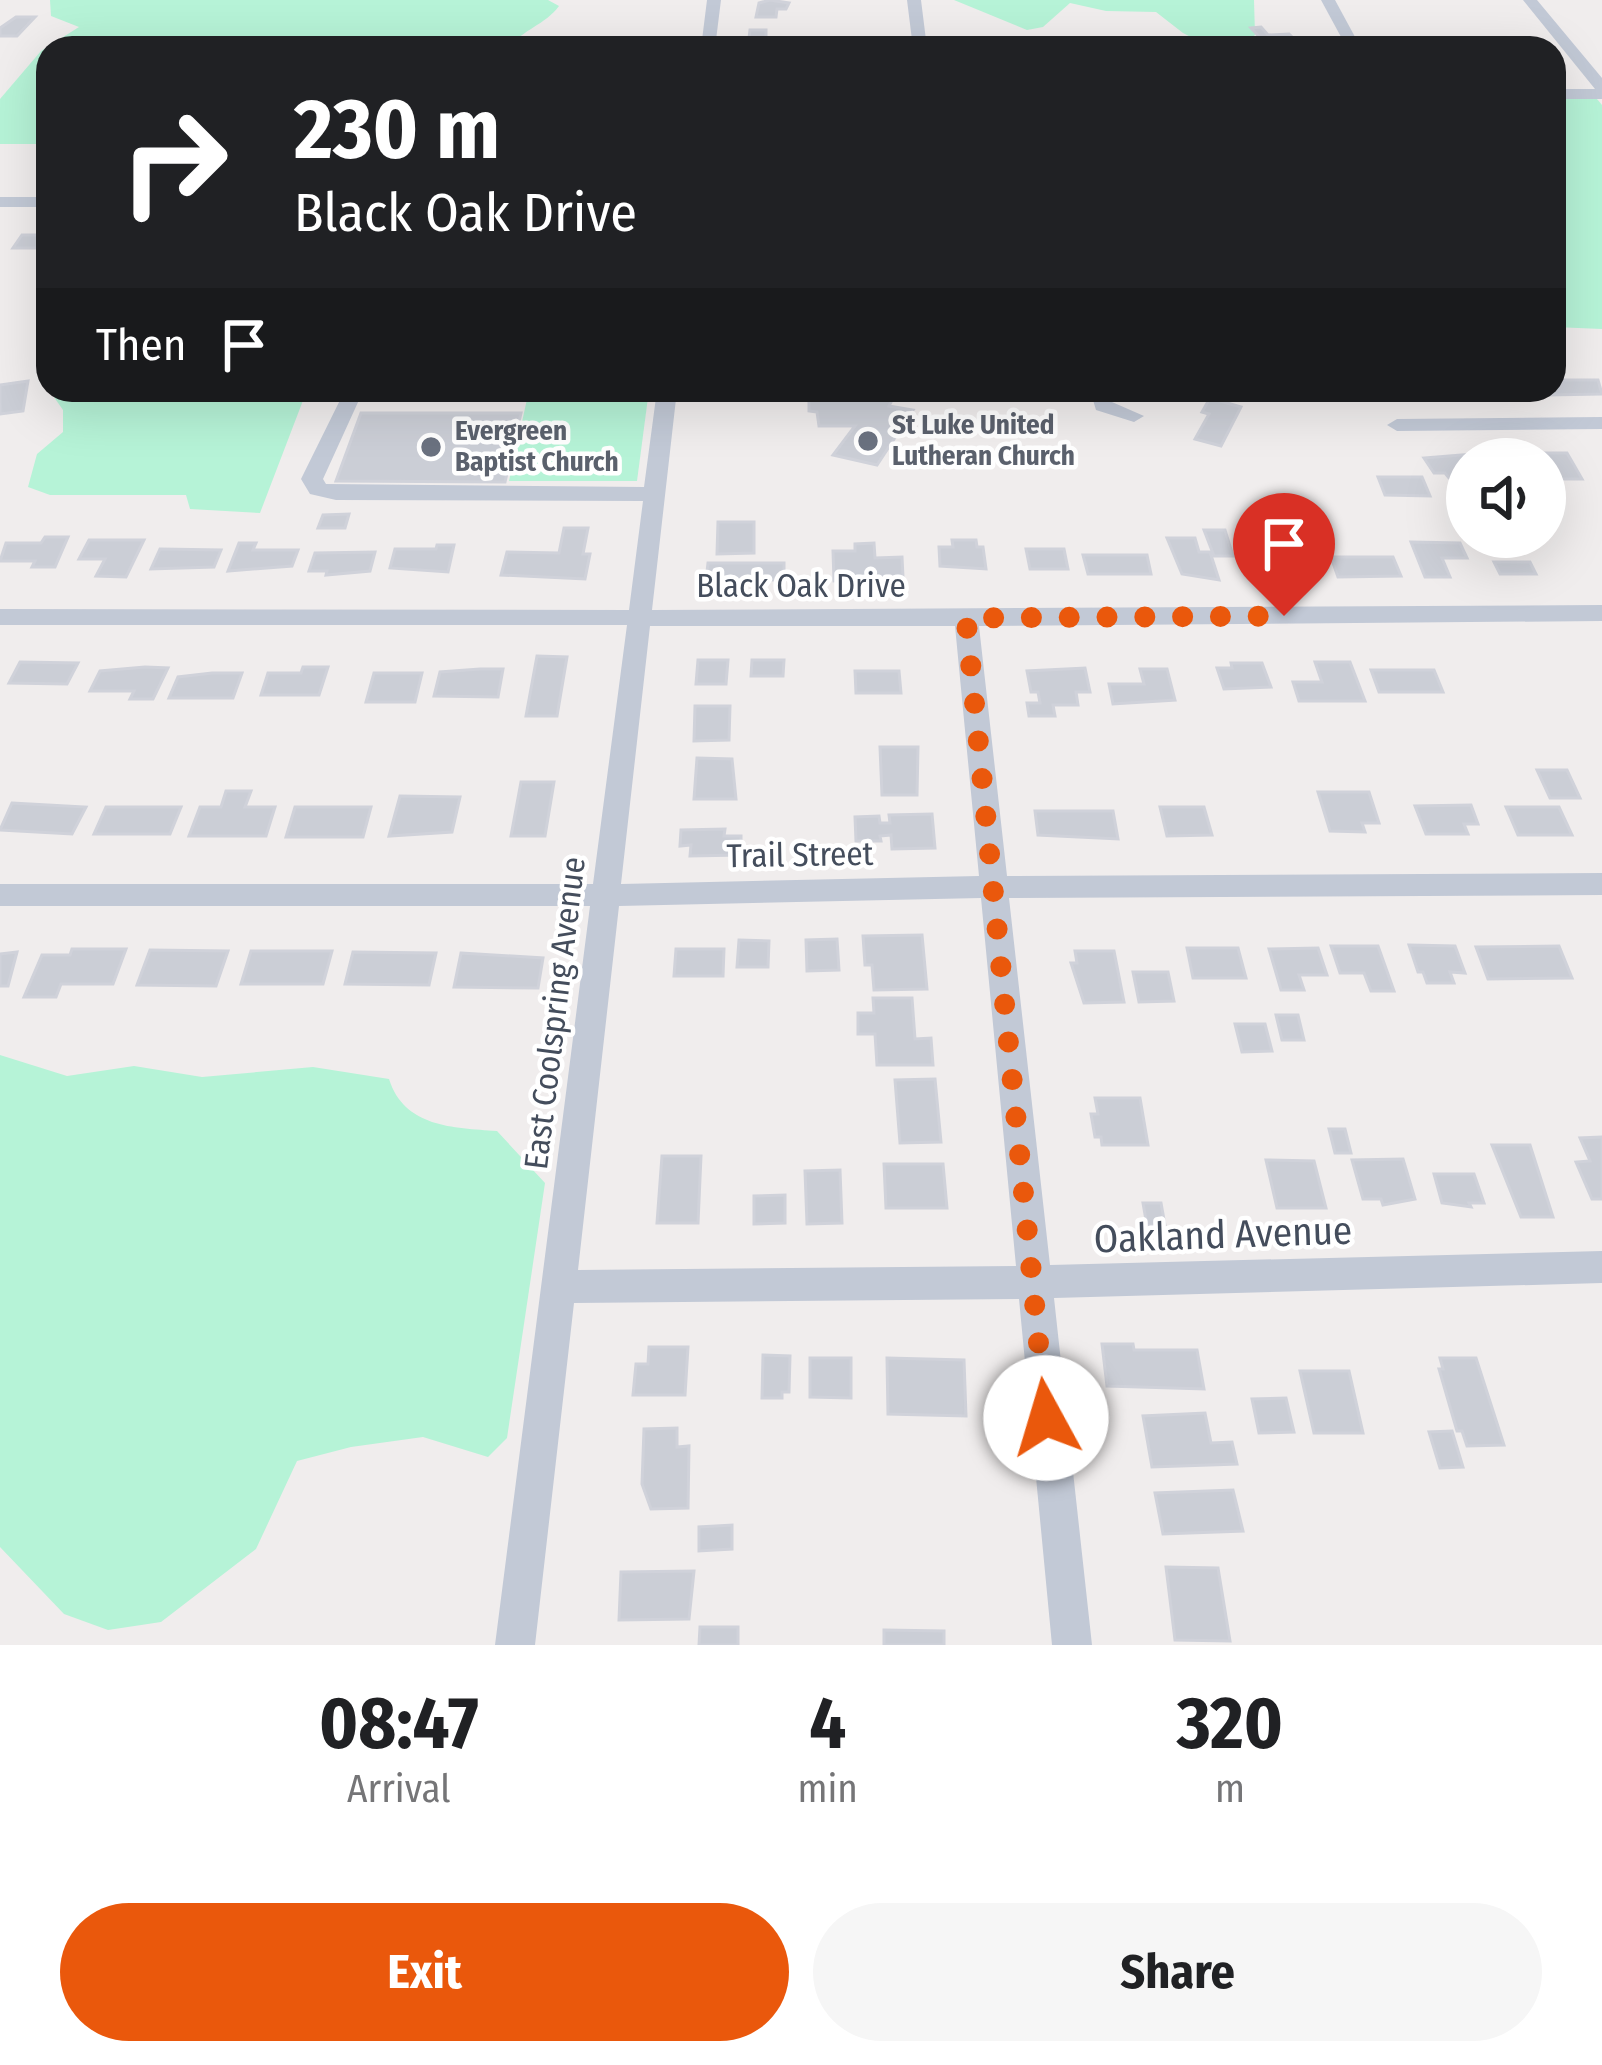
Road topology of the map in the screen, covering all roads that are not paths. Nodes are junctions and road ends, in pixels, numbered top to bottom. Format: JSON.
{"nodes":[{"id":1,"x":714,"y":0,"type":"edge"},
{"id":2,"x":914,"y":0,"type":"edge"},
{"id":3,"x":1328,"y":0,"type":"edge"},
{"id":4,"x":1530,"y":0,"type":"edge"},
{"id":5,"x":710,"y":36,"type":"edge"},
{"id":6,"x":918,"y":36,"type":"edge"},
{"id":7,"x":1348,"y":36,"type":"edge"},
{"id":8,"x":1558,"y":36,"type":"edge"},
{"id":9,"x":1566,"y":46,"type":"edge"},
{"id":10,"x":1602,"y":91,"type":"edge"},
{"id":11,"x":1566,"y":93,"type":"edge"},
{"id":12,"x":0,"y":202,"type":"edge"},
{"id":13,"x":36,"y":202,"type":"edge"},
{"id":14,"x":347,"y":402,"type":"edge"},
{"id":15,"x":666,"y":402,"type":"edge"},
{"id":16,"x":1102,"y":402,"type":"edge"},
{"id":17,"x":1134,"y":416,"type":"dead end"},
{"id":18,"x":1602,"y":423,"type":"edge"},
{"id":19,"x":1397,"y":425,"type":"dead end"},
{"id":20,"x":654,"y":494,"type":"junction"},
{"id":21,"x":1602,"y":613,"type":"edge"},
{"id":22,"x":0,"y":617,"type":"edge"},
{"id":23,"x":966,"y":618,"type":"junction"},
{"id":24,"x":639,"y":619,"type":"junction"},
{"id":25,"x":1602,"y":884,"type":"edge"},
{"id":26,"x":993,"y":887,"type":"junction"},
{"id":27,"x":0,"y":895,"type":"edge"},
{"id":28,"x":606,"y":896,"type":"junction"},
{"id":29,"x":1602,"y":1267,"type":"edge"},
{"id":30,"x":1031,"y":1282,"type":"junction"},
{"id":31,"x":558,"y":1287,"type":"junction"},
{"id":32,"x":514,"y":1645,"type":"edge"},
{"id":33,"x":1072,"y":1645,"type":"edge"}],
"edges":[{"from":1,"to":5,"type":"street"},
{"from":2,"to":6,"type":"street"},
{"from":3,"to":7,"type":"street"},
{"from":4,"to":8,"type":"street"},
{"from":9,"to":10,"type":"street"},
{"from":10,"to":11,"type":"street"},
{"from":12,"to":13,"type":"street"},
{"from":14,"to":20,"type":"street"},
{"from":15,"to":20,"type":"street","name":"East Coolspring Avenue"},
{"from":16,"to":17,"type":"street"},
{"from":18,"to":19,"type":"street"},
{"from":20,"to":24,"type":"street","name":"East Coolspring Avenue"},
{"from":21,"to":23,"type":"street","name":"Black Oak Drive"},
{"from":22,"to":24,"type":"street","name":"Black Oak Drive"},
{"from":23,"to":24,"type":"street","name":"Black Oak Drive"},
{"from":23,"to":26,"type":"street"},
{"from":24,"to":28,"type":"street","name":"East Coolspring Avenue"},
{"from":25,"to":26,"type":"street","name":"Trail Street"},
{"from":26,"to":28,"type":"street","name":"Trail Street"},
{"from":26,"to":30,"type":"street"},
{"from":27,"to":28,"type":"street","name":"Trail Street"},
{"from":28,"to":31,"type":"street","name":"East Coolspring Avenue"},
{"from":29,"to":30,"type":"street","name":"Oakland Avenue"},
{"from":30,"to":31,"type":"street","name":"Oakland Avenue"},
{"from":30,"to":33,"type":"street"},
{"from":31,"to":32,"type":"street","name":"East Coolspring Avenue"}]}
